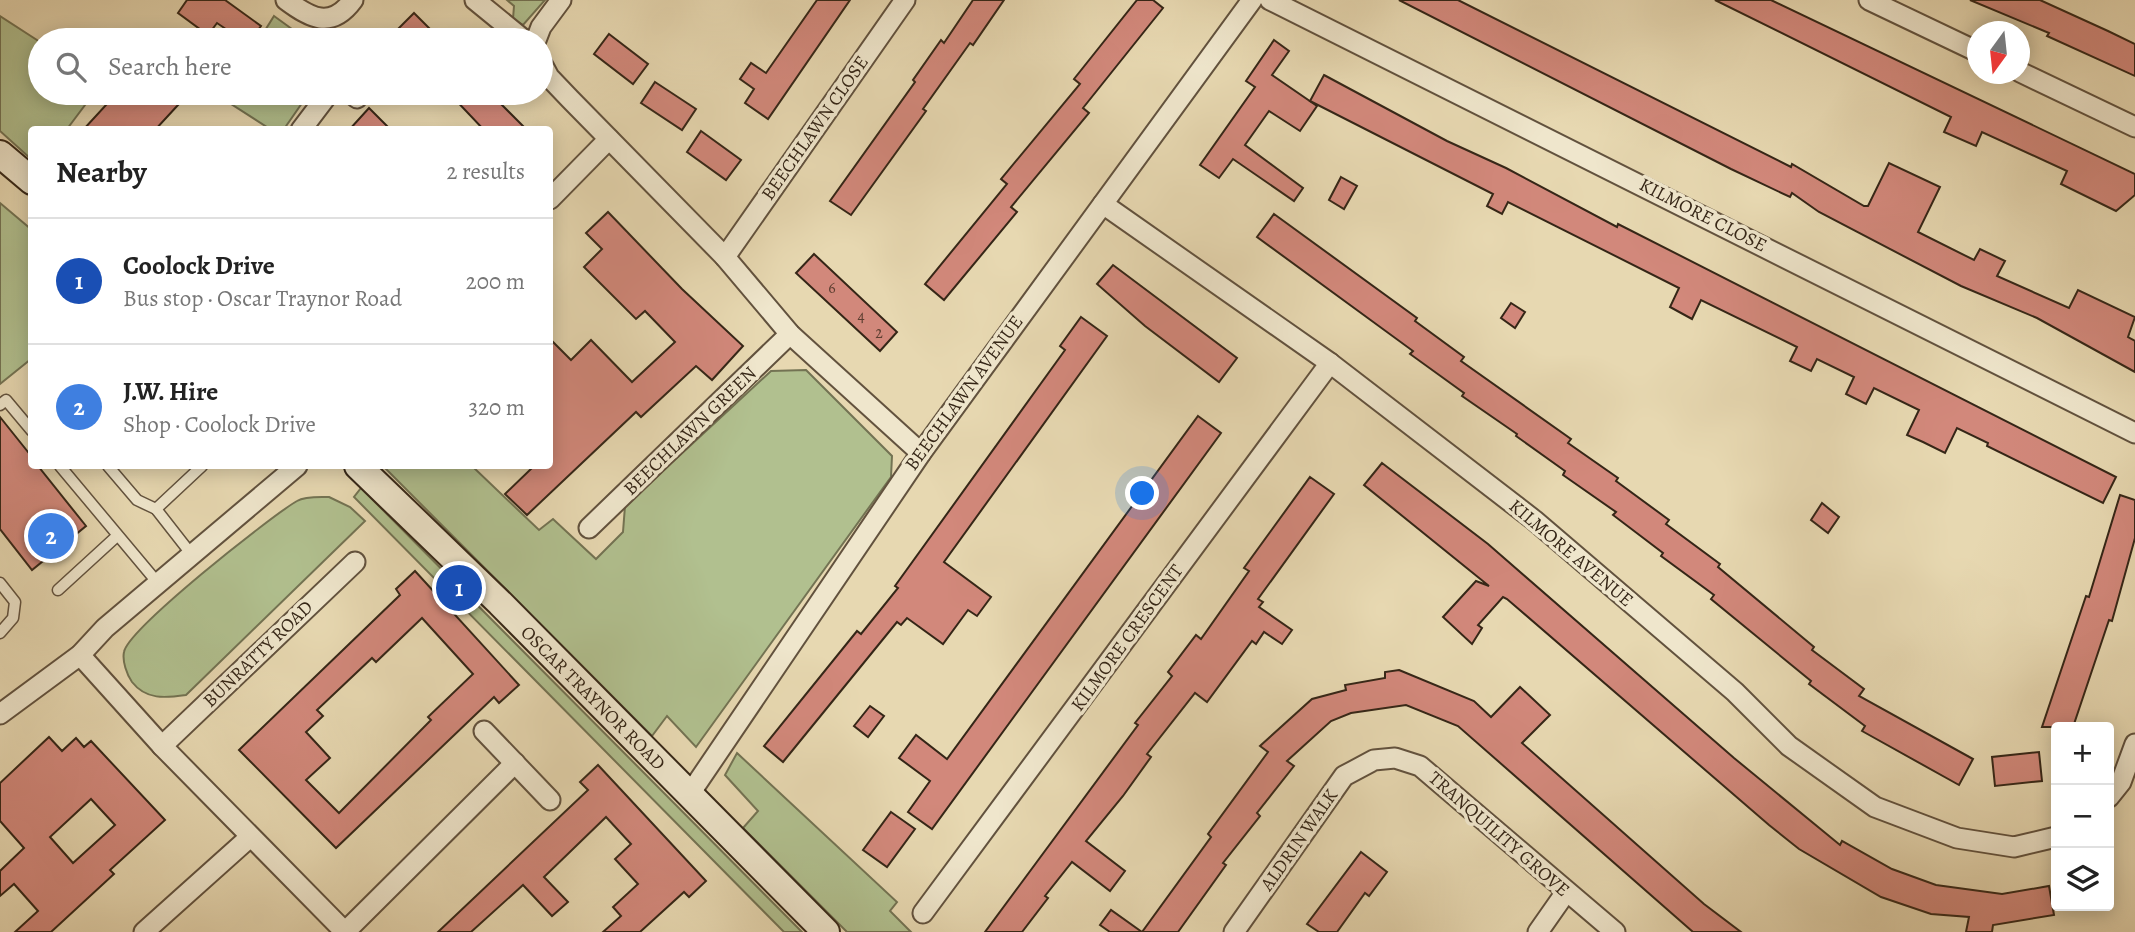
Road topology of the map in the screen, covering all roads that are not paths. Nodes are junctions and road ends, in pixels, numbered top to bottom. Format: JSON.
{"nodes":[{"id":1,"x":286,"y":0,"type":"edge"},
{"id":2,"x":353,"y":0,"type":"edge"},
{"id":3,"x":475,"y":0,"type":"edge"},
{"id":4,"x":561,"y":0,"type":"edge"},
{"id":5,"x":905,"y":0,"type":"edge"},
{"id":6,"x":1252,"y":0,"type":"edge"},
{"id":7,"x":1270,"y":0,"type":"edge"},
{"id":8,"x":1869,"y":0,"type":"edge"},
{"id":9,"x":509,"y":28,"type":"edge"},
{"id":10,"x":541,"y":28,"type":"edge"},
{"id":11,"x":1967,"y":47,"type":"edge"},
{"id":12,"x":2030,"y":77,"type":"edge"},
{"id":13,"x":553,"y":81,"type":"edge"},
{"id":14,"x":320,"y":105,"type":"edge"},
{"id":15,"x":304,"y":126,"type":"edge"},
{"id":16,"x":2135,"y":127,"type":"edge"},
{"id":17,"x":609,"y":139,"type":"junction"},
{"id":18,"x":0,"y":154,"type":"edge"},
{"id":19,"x":28,"y":178,"type":"edge"},
{"id":20,"x":553,"y":196,"type":"edge"},
{"id":21,"x":1103,"y":204,"type":"junction"},
{"id":22,"x":725,"y":257,"type":"junction"},
{"id":23,"x":790,"y":334,"type":"junction"},
{"id":24,"x":1330,"y":363,"type":"junction"},
{"id":25,"x":0,"y":405,"type":"edge"},
{"id":26,"x":28,"y":426,"type":"edge"},
{"id":27,"x":2135,"y":433,"type":"edge"},
{"id":28,"x":921,"y":453,"type":"junction"},
{"id":29,"x":62,"y":469,"type":"edge"},
{"id":30,"x":111,"y":469,"type":"edge"},
{"id":31,"x":199,"y":469,"type":"edge"},
{"id":32,"x":293,"y":469,"type":"edge"},
{"id":33,"x":361,"y":469,"type":"edge"},
{"id":34,"x":156,"y":509,"type":"junction"},
{"id":35,"x":589,"y":528,"type":"dead end"},
{"id":36,"x":117,"y":536,"type":"junction"},
{"id":37,"x":192,"y":555,"type":"junction"},
{"id":38,"x":355,"y":562,"type":"dead end"},
{"id":39,"x":157,"y":582,"type":"junction"},
{"id":40,"x":0,"y":583,"type":"edge"},
{"id":41,"x":58,"y":590,"type":"dead end"},
{"id":42,"x":0,"y":633,"type":"edge"},
{"id":43,"x":79,"y":655,"type":"junction"},
{"id":44,"x":0,"y":714,"type":"edge"},
{"id":45,"x":484,"y":731,"type":"dead end"},
{"id":46,"x":2135,"y":744,"type":"edge"},
{"id":47,"x":162,"y":746,"type":"junction"},
{"id":48,"x":1374,"y":760,"type":"joint"},
{"id":49,"x":515,"y":763,"type":"junction"},
{"id":50,"x":2114,"y":791,"type":"edge"},
{"id":51,"x":689,"y":795,"type":"junction"},
{"id":52,"x":550,"y":800,"type":"dead end"},
{"id":53,"x":250,"y":837,"type":"junction"},
{"id":54,"x":2051,"y":838,"type":"edge"},
{"id":55,"x":1566,"y":892,"type":"junction"},
{"id":56,"x":923,"y":913,"type":"dead end"},
{"id":57,"x":144,"y":932,"type":"edge"},
{"id":58,"x":345,"y":932,"type":"edge"},
{"id":59,"x":826,"y":932,"type":"edge"},
{"id":60,"x":1234,"y":932,"type":"edge"},
{"id":61,"x":1538,"y":932,"type":"edge"},
{"id":62,"x":1615,"y":932,"type":"edge"}],
"edges":[{"from":1,"to":2,"type":"street"},
{"from":3,"to":9,"type":"street"},
{"from":4,"to":10,"type":"street"},
{"from":5,"to":22,"type":"street","name":"BEECHLAWN CLOSE"},
{"from":6,"to":21,"type":"street","name":"BEECHLAWN AVENUE"},
{"from":7,"to":27,"type":"street","name":"KILMORE CLOSE"},
{"from":8,"to":11,"type":"street"},
{"from":12,"to":16,"type":"street"},
{"from":13,"to":17,"type":"street"},
{"from":14,"to":15,"type":"street"},
{"from":17,"to":20,"type":"street"},
{"from":17,"to":22,"type":"street"},
{"from":18,"to":19,"type":"main road"},
{"from":21,"to":24,"type":"street","name":"KILMORE AVENUE"},
{"from":21,"to":28,"type":"street","name":"BEECHLAWN AVENUE"},
{"from":22,"to":23,"type":"street"},
{"from":23,"to":28,"type":"street"},
{"from":23,"to":35,"type":"street","name":"BEECHLAWN GREEN"},
{"from":24,"to":54,"type":"street","name":"KILMORE AVENUE"},
{"from":24,"to":56,"type":"street","name":"KILMORE CRESCENT"},
{"from":25,"to":26,"type":"lane"},
{"from":28,"to":51,"type":"street","name":"BEECHLAWN AVENUE"},
{"from":29,"to":36,"type":"lane"},
{"from":30,"to":34,"type":"lane"},
{"from":31,"to":34,"type":"lane"},
{"from":32,"to":37,"type":"street"},
{"from":33,"to":51,"type":"main road","name":"OSCAR TRAYNOR ROAD"},
{"from":34,"to":37,"type":"lane"},
{"from":36,"to":39,"type":"lane"},
{"from":36,"to":41,"type":"lane"},
{"from":37,"to":39,"type":"street"},
{"from":38,"to":47,"type":"street","name":"BUNRATTY ROAD"},
{"from":39,"to":43,"type":"street"},
{"from":40,"to":42,"type":"lane"},
{"from":43,"to":44,"type":"street"},
{"from":43,"to":47,"type":"street"},
{"from":45,"to":49,"type":"street"},
{"from":46,"to":50,"type":"street"},
{"from":47,"to":53,"type":"street"},
{"from":48,"to":55,"type":"street","name":"TRANQUILITY GROVE"},
{"from":48,"to":60,"type":"street","name":"ALDRIN WALK"},
{"from":49,"to":52,"type":"street"},
{"from":49,"to":58,"type":"street"},
{"from":51,"to":59,"type":"main road","name":"OSCAR TRAYNOR ROAD"},
{"from":53,"to":57,"type":"street"},
{"from":53,"to":58,"type":"street"},
{"from":55,"to":61,"type":"street"},
{"from":55,"to":62,"type":"street","name":"TRANQUILITY GROVE"}]}
